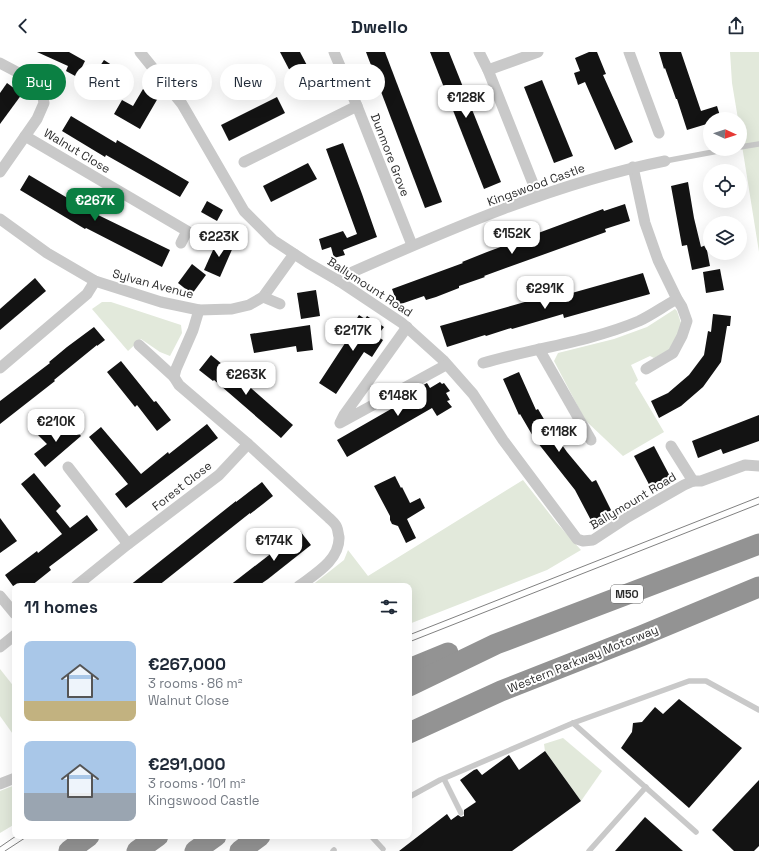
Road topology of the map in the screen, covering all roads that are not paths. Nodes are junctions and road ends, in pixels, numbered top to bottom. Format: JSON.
{"nodes":[{"id":1,"x":140,"y":52,"type":"edge"},
{"id":2,"x":334,"y":52,"type":"edge"},
{"id":3,"x":479,"y":52,"type":"edge"},
{"id":4,"x":538,"y":52,"type":"edge"},
{"id":5,"x":629,"y":52,"type":"edge"},
{"id":6,"x":0,"y":63,"type":"edge"},
{"id":7,"x":488,"y":70,"type":"junction"},
{"id":8,"x":357,"y":106,"type":"junction"},
{"id":9,"x":659,"y":133,"type":"dead end"},
{"id":10,"x":25,"y":136,"type":"junction"},
{"id":11,"x":759,"y":144,"type":"edge"},
{"id":12,"x":747,"y":146,"type":"edge"},
{"id":13,"x":703,"y":154,"type":"edge"},
{"id":14,"x":665,"y":161,"type":"joint"},
{"id":15,"x":244,"y":162,"type":"dead end"},
{"id":16,"x":633,"y":167,"type":"junction"},
{"id":17,"x":0,"y":172,"type":"edge"},
{"id":18,"x":538,"y":196,"type":"junction"},
{"id":19,"x":0,"y":219,"type":"edge"},
{"id":20,"x":181,"y":243,"type":"dead end"},
{"id":21,"x":412,"y":245,"type":"junction"},
{"id":22,"x":294,"y":254,"type":"junction"},
{"id":23,"x":339,"y":280,"type":"junction"},
{"id":24,"x":95,"y":282,"type":"junction"},
{"id":25,"x":263,"y":297,"type":"junction"},
{"id":26,"x":677,"y":299,"type":"junction"},
{"id":27,"x":280,"y":304,"type":"dead end"},
{"id":28,"x":200,"y":310,"type":"junction"},
{"id":29,"x":407,"y":328,"type":"junction"},
{"id":30,"x":139,"y":345,"type":"dead end"},
{"id":31,"x":539,"y":349,"type":"junction"},
{"id":32,"x":483,"y":363,"type":"dead end"},
{"id":33,"x":446,"y":365,"type":"junction"},
{"id":34,"x":0,"y":368,"type":"edge"},
{"id":35,"x":646,"y":369,"type":"dead end"},
{"id":36,"x":174,"y":376,"type":"junction"},
{"id":37,"x":591,"y":440,"type":"dead end"},
{"id":38,"x":248,"y":444,"type":"junction"},
{"id":39,"x":671,"y":446,"type":"dead end"},
{"id":40,"x":759,"y":466,"type":"edge"},
{"id":41,"x":68,"y":467,"type":"dead end"},
{"id":42,"x":693,"y":481,"type":"junction"},
{"id":43,"x":128,"y":544,"type":"junction"},
{"id":44,"x":759,"y":544,"type":"edge"},
{"id":45,"x":80,"y":583,"type":"edge"},
{"id":46,"x":303,"y":583,"type":"edge"},
{"id":47,"x":759,"y":587,"type":"edge"},
{"id":48,"x":0,"y":596,"type":"edge"},
{"id":49,"x":12,"y":610,"type":"edge"},
{"id":50,"x":12,"y":637,"type":"edge"},
{"id":51,"x":496,"y":644,"type":"junction"},
{"id":52,"x":0,"y":647,"type":"edge"},
{"id":53,"x":412,"y":668,"type":"edge"},
{"id":54,"x":412,"y":685,"type":"edge"},
{"id":55,"x":759,"y":710,"type":"edge"},
{"id":56,"x":573,"y":723,"type":"junction"},
{"id":57,"x":412,"y":732,"type":"edge"},
{"id":58,"x":444,"y":778,"type":"junction"},
{"id":59,"x":12,"y":779,"type":"edge"},
{"id":60,"x":0,"y":784,"type":"edge"},
{"id":61,"x":646,"y":787,"type":"junction"},
{"id":62,"x":412,"y":795,"type":"edge"},
{"id":63,"x":461,"y":814,"type":"dead end"},
{"id":64,"x":696,"y":832,"type":"dead end"},
{"id":65,"x":74,"y":839,"type":"edge"},
{"id":66,"x":85,"y":839,"type":"edge"},
{"id":67,"x":154,"y":839,"type":"edge"},
{"id":68,"x":212,"y":839,"type":"edge"},
{"id":69,"x":256,"y":839,"type":"edge"},
{"id":70,"x":374,"y":839,"type":"edge"},
{"id":71,"x":383,"y":849,"type":"dead end"},
{"id":72,"x":57,"y":851,"type":"edge"},
{"id":73,"x":69,"y":851,"type":"edge"},
{"id":74,"x":137,"y":851,"type":"edge"},
{"id":75,"x":195,"y":851,"type":"edge"},
{"id":76,"x":240,"y":851,"type":"edge"},
{"id":77,"x":589,"y":851,"type":"edge"}],
"edges":[{"from":1,"to":22,"type":"street","name":"Ballymount Road"},
{"from":2,"to":8,"type":"street","name":"Dunmore Grove"},
{"from":3,"to":7,"type":"street"},
{"from":4,"to":7,"type":"street"},
{"from":5,"to":9,"type":"street"},
{"from":6,"to":10,"type":"street","name":"Walnut Close"},
{"from":7,"to":18,"type":"street"},
{"from":8,"to":15,"type":"street"},
{"from":8,"to":21,"type":"street","name":"Dunmore Grove"},
{"from":10,"to":17,"type":"street","name":"Walnut Close"},
{"from":10,"to":20,"type":"street","name":"Walnut Close"},
{"from":11,"to":12,"type":"lane"},
{"from":13,"to":14,"type":"lane"},
{"from":14,"to":16,"type":"street","name":"Kingswood Castle"},
{"from":16,"to":18,"type":"street","name":"Kingswood Castle"},
{"from":16,"to":26,"type":"street"},
{"from":18,"to":21,"type":"street","name":"Kingswood Castle"},
{"from":19,"to":24,"type":"street","name":"Sylvan Avenue"},
{"from":21,"to":23,"type":"street","name":"Kingswood Castle"},
{"from":22,"to":23,"type":"street","name":"Ballymount Road"},
{"from":22,"to":25,"type":"street","name":"Sylvan Avenue"},
{"from":23,"to":29,"type":"street","name":"Ballymount Road"},
{"from":24,"to":28,"type":"street","name":"Sylvan Avenue"},
{"from":24,"to":34,"type":"street"},
{"from":25,"to":27,"type":"street"},
{"from":25,"to":28,"type":"street","name":"Sylvan Avenue"},
{"from":26,"to":31,"type":"street"},
{"from":26,"to":35,"type":"street"},
{"from":28,"to":36,"type":"street"},
{"from":29,"to":33,"type":"street","name":"Ballymount Road"},
{"from":29,"to":33,"type":"street"},
{"from":30,"to":36,"type":"street"},
{"from":31,"to":32,"type":"street"},
{"from":31,"to":37,"type":"street"},
{"from":33,"to":42,"type":"street","name":"Ballymount Road"},
{"from":36,"to":38,"type":"street"},
{"from":38,"to":43,"type":"street","name":"Forest Close"},
{"from":38,"to":46,"type":"street"},
{"from":39,"to":42,"type":"street","name":"Ballymount Road"},
{"from":40,"to":42,"type":"street","name":"Ballymount Road"},
{"from":41,"to":43,"type":"street"},
{"from":43,"to":45,"type":"street","name":"Forest Close"},
{"from":44,"to":51,"type":"highway","number":"M50"},
{"from":47,"to":57,"type":"highway","name":"Western Parkway Motorway"},
{"from":48,"to":49,"type":"street"},
{"from":50,"to":52,"type":"street"},
{"from":51,"to":53,"type":"highway","number":"M50"},
{"from":51,"to":54,"type":"highway","number":"M50"},
{"from":55,"to":56,"type":"lane"},
{"from":56,"to":58,"type":"lane"},
{"from":56,"to":61,"type":"lane"},
{"from":58,"to":62,"type":"lane"},
{"from":58,"to":63,"type":"lane"},
{"from":59,"to":60,"type":"street"},
{"from":61,"to":64,"type":"lane"},
{"from":61,"to":77,"type":"lane"},
{"from":65,"to":72,"type":"highway"},
{"from":66,"to":73,"type":"highway"},
{"from":67,"to":74,"type":"highway"},
{"from":68,"to":75,"type":"highway"},
{"from":69,"to":76,"type":"highway"},
{"from":70,"to":71,"type":"lane"}]}
